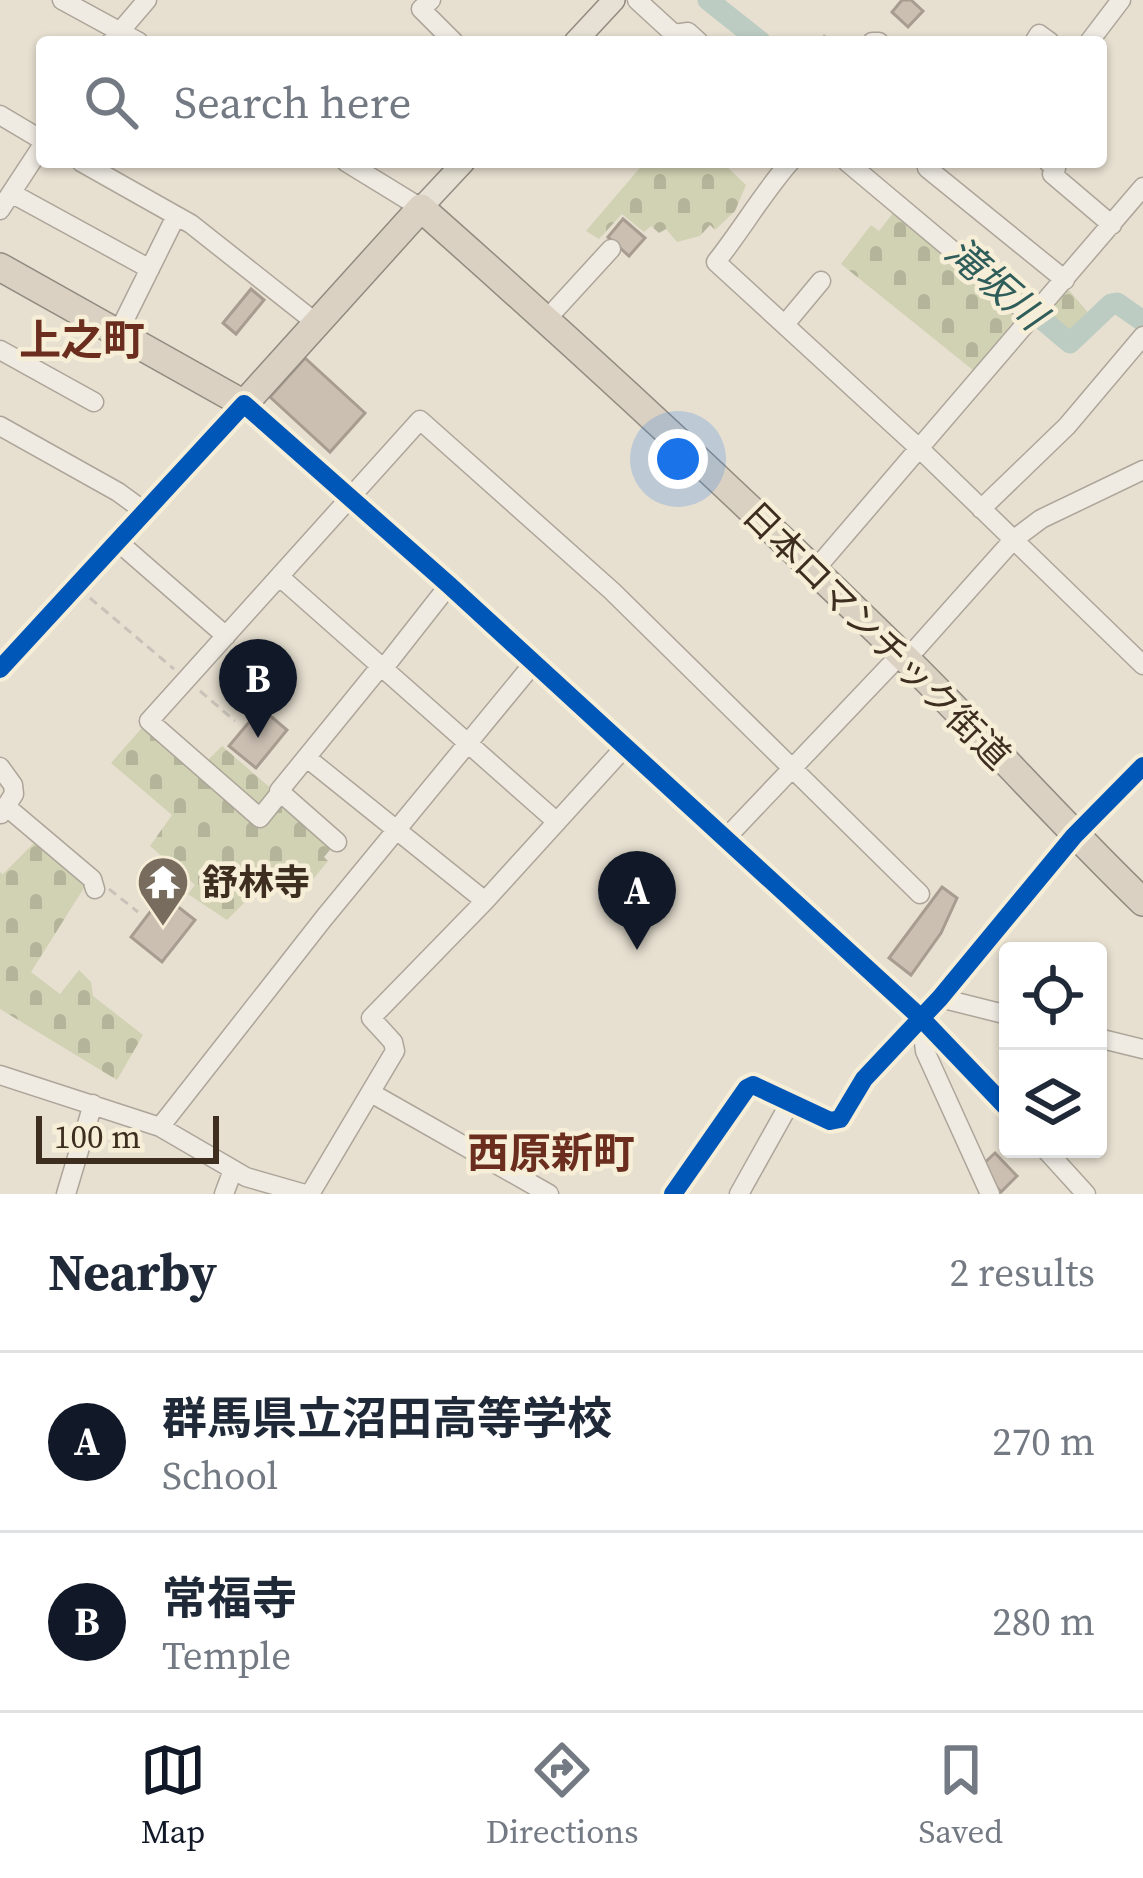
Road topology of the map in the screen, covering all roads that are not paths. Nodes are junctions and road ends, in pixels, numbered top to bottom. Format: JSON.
{"nodes":[{"id":1,"x":62,"y":0,"type":"edge"},
{"id":2,"x":147,"y":0,"type":"edge"},
{"id":3,"x":430,"y":0,"type":"edge"},
{"id":4,"x":614,"y":0,"type":"edge"},
{"id":5,"x":637,"y":0,"type":"edge"},
{"id":6,"x":1121,"y":0,"type":"edge"},
{"id":7,"x":115,"y":36,"type":"edge"},
{"id":8,"x":448,"y":36,"type":"edge"},
{"id":9,"x":581,"y":36,"type":"edge"},
{"id":10,"x":692,"y":36,"type":"edge"},
{"id":11,"x":1094,"y":36,"type":"edge"},
{"id":12,"x":0,"y":116,"type":"edge"},
{"id":13,"x":36,"y":139,"type":"edge"},
{"id":14,"x":36,"y":153,"type":"edge"},
{"id":15,"x":92,"y":168,"type":"edge"},
{"id":16,"x":356,"y":168,"type":"edge"},
{"id":17,"x":458,"y":168,"type":"edge"},
{"id":18,"x":785,"y":168,"type":"edge"},
{"id":19,"x":854,"y":168,"type":"edge"},
{"id":20,"x":927,"y":168,"type":"dead end"},
{"id":21,"x":1055,"y":168,"type":"edge"},
{"id":22,"x":1143,"y":188,"type":"edge"},
{"id":23,"x":6,"y":201,"type":"edge"},
{"id":24,"x":421,"y":208,"type":"junction"},
{"id":25,"x":176,"y":216,"type":"junction"},
{"id":26,"x":1112,"y":225,"type":"junction"},
{"id":27,"x":611,"y":249,"type":"dead end"},
{"id":28,"x":0,"y":267,"type":"edge"},
{"id":29,"x":150,"y":268,"type":"junction"},
{"id":30,"x":1065,"y":280,"type":"junction"},
{"id":31,"x":821,"y":281,"type":"dead end"},
{"id":32,"x":1037,"y":314,"type":"junction"},
{"id":33,"x":545,"y":321,"type":"junction"},
{"id":34,"x":315,"y":322,"type":"junction"},
{"id":35,"x":786,"y":323,"type":"junction"},
{"id":36,"x":118,"y":333,"type":"junction"},
{"id":37,"x":1143,"y":336,"type":"edge"},
{"id":38,"x":0,"y":350,"type":"edge"},
{"id":39,"x":94,"y":402,"type":"dead end"},
{"id":40,"x":244,"y":404,"type":"junction"},
{"id":41,"x":0,"y":426,"type":"edge"},
{"id":42,"x":920,"y":450,"type":"junction"},
{"id":43,"x":1143,"y":470,"type":"edge"},
{"id":44,"x":351,"y":497,"type":"junction"},
{"id":45,"x":982,"y":509,"type":"junction"},
{"id":46,"x":144,"y":511,"type":"junction"},
{"id":47,"x":1012,"y":540,"type":"junction"},
{"id":48,"x":117,"y":542,"type":"junction"},
{"id":49,"x":813,"y":572,"type":"junction"},
{"id":50,"x":280,"y":578,"type":"junction"},
{"id":51,"x":449,"y":585,"type":"junction"},
{"id":52,"x":226,"y":636,"type":"junction"},
{"id":53,"x":903,"y":657,"type":"junction"},
{"id":54,"x":533,"y":664,"type":"junction"},
{"id":55,"x":1143,"y":665,"type":"edge"},
{"id":56,"x":381,"y":668,"type":"junction"},
{"id":57,"x":0,"y":669,"type":"edge"},
{"id":58,"x":468,"y":744,"type":"junction"},
{"id":59,"x":623,"y":748,"type":"junction"},
{"id":60,"x":307,"y":758,"type":"junction"},
{"id":61,"x":1143,"y":766,"type":"edge"},
{"id":62,"x":0,"y":767,"type":"edge"},
{"id":63,"x":791,"y":769,"type":"junction"},
{"id":64,"x":280,"y":793,"type":"junction"},
{"id":65,"x":4,"y":812,"type":"edge"},
{"id":66,"x":557,"y":822,"type":"junction"},
{"id":67,"x":396,"y":830,"type":"junction"},
{"id":68,"x":1074,"y":836,"type":"junction"},
{"id":69,"x":725,"y":839,"type":"junction"},
{"id":70,"x":337,"y":842,"type":"dead end"},
{"id":71,"x":94,"y":889,"type":"dead end"},
{"id":72,"x":920,"y":894,"type":"dead end"},
{"id":73,"x":485,"y":901,"type":"junction"},
{"id":74,"x":1143,"y":902,"type":"edge"},
{"id":75,"x":940,"y":998,"type":"junction"},
{"id":76,"x":999,"y":1013,"type":"edge"},
{"id":77,"x":921,"y":1018,"type":"junction"},
{"id":78,"x":1107,"y":1040,"type":"edge"},
{"id":79,"x":1143,"y":1049,"type":"edge"},
{"id":80,"x":0,"y":1075,"type":"edge"},
{"id":81,"x":373,"y":1094,"type":"junction"},
{"id":82,"x":999,"y":1100,"type":"edge"},
{"id":83,"x":791,"y":1101,"type":"junction"},
{"id":84,"x":93,"y":1105,"type":"junction"},
{"id":85,"x":160,"y":1127,"type":"junction"},
{"id":86,"x":1053,"y":1158,"type":"edge"},
{"id":87,"x":233,"y":1170,"type":"junction"},
{"id":88,"x":66,"y":1194,"type":"edge"},
{"id":89,"x":224,"y":1194,"type":"edge"},
{"id":90,"x":308,"y":1194,"type":"edge"},
{"id":91,"x":549,"y":1194,"type":"edge"},
{"id":92,"x":673,"y":1194,"type":"edge"},
{"id":93,"x":739,"y":1194,"type":"edge"},
{"id":94,"x":990,"y":1194,"type":"edge"},
{"id":95,"x":1086,"y":1194,"type":"edge"}],
"edges":[{"from":1,"to":7,"type":"street"},
{"from":2,"to":7,"type":"street"},
{"from":3,"to":8,"type":"street"},
{"from":4,"to":9,"type":"main road"},
{"from":5,"to":10,"type":"street"},
{"from":6,"to":11,"type":"street"},
{"from":12,"to":13,"type":"street"},
{"from":14,"to":23,"type":"street"},
{"from":15,"to":25,"type":"street"},
{"from":16,"to":24,"type":"street"},
{"from":17,"to":24,"type":"main road"},
{"from":18,"to":35,"type":"street"},
{"from":19,"to":32,"type":"street"},
{"from":20,"to":30,"type":"street"},
{"from":21,"to":26,"type":"street"},
{"from":22,"to":26,"type":"street"},
{"from":23,"to":29,"type":"street"},
{"from":24,"to":33,"type":"highway","name":"日本ロマンチック街道"},
{"from":24,"to":34,"type":"highway"},
{"from":25,"to":29,"type":"street"},
{"from":25,"to":34,"type":"street"},
{"from":26,"to":30,"type":"street"},
{"from":27,"to":33,"type":"street"},
{"from":28,"to":36,"type":"highway"},
{"from":29,"to":36,"type":"street"},
{"from":30,"to":32,"type":"street"},
{"from":31,"to":35,"type":"street"},
{"from":32,"to":42,"type":"street"},
{"from":33,"to":49,"type":"highway","name":"日本ロマンチック街道"},
{"from":34,"to":40,"type":"highway"},
{"from":35,"to":42,"type":"street"},
{"from":36,"to":40,"type":"highway"},
{"from":37,"to":45,"type":"street"},
{"from":38,"to":39,"type":"street"},
{"from":40,"to":44,"type":"street"},
{"from":40,"to":46,"type":"street"},
{"from":41,"to":46,"type":"street"},
{"from":42,"to":45,"type":"street"},
{"from":42,"to":49,"type":"street"},
{"from":43,"to":47,"type":"street"},
{"from":44,"to":50,"type":"street"},
{"from":44,"to":51,"type":"street"},
{"from":44,"to":63,"type":"street"},
{"from":45,"to":47,"type":"street"},
{"from":46,"to":48,"type":"street"},
{"from":47,"to":53,"type":"street"},
{"from":47,"to":55,"type":"street"},
{"from":48,"to":52,"type":"street"},
{"from":48,"to":57,"type":"street"},
{"from":49,"to":53,"type":"highway","name":"日本ロマンチック街道"},
{"from":50,"to":52,"type":"street"},
{"from":50,"to":56,"type":"street"},
{"from":51,"to":54,"type":"street"},
{"from":51,"to":56,"type":"street"},
{"from":52,"to":64,"type":"street"},
{"from":53,"to":63,"type":"street"},
{"from":53,"to":68,"type":"highway","name":"日本ロマンチック街道"},
{"from":54,"to":58,"type":"street"},
{"from":54,"to":59,"type":"street"},
{"from":56,"to":58,"type":"street"},
{"from":56,"to":60,"type":"street"},
{"from":58,"to":66,"type":"street"},
{"from":58,"to":67,"type":"street"},
{"from":59,"to":66,"type":"street"},
{"from":59,"to":69,"type":"street"},
{"from":60,"to":64,"type":"street"},
{"from":60,"to":67,"type":"street"},
{"from":61,"to":68,"type":"street"},
{"from":62,"to":65,"type":"street"},
{"from":63,"to":69,"type":"street"},
{"from":63,"to":72,"type":"street"},
{"from":64,"to":70,"type":"street"},
{"from":65,"to":71,"type":"street"},
{"from":66,"to":73,"type":"street"},
{"from":67,"to":73,"type":"street"},
{"from":67,"to":85,"type":"street"},
{"from":68,"to":74,"type":"highway","name":"日本ロマンチック街道"},
{"from":68,"to":75,"type":"street"},
{"from":69,"to":77,"type":"street"},
{"from":73,"to":81,"type":"street"},
{"from":75,"to":76,"type":"street"},
{"from":75,"to":77,"type":"street"},
{"from":77,"to":82,"type":"street"},
{"from":77,"to":83,"type":"street"},
{"from":77,"to":94,"type":"street"},
{"from":78,"to":79,"type":"street"},
{"from":80,"to":84,"type":"street"},
{"from":81,"to":90,"type":"street"},
{"from":81,"to":91,"type":"street"},
{"from":83,"to":92,"type":"street"},
{"from":83,"to":93,"type":"street"},
{"from":84,"to":85,"type":"street"},
{"from":84,"to":88,"type":"street"},
{"from":85,"to":87,"type":"street"},
{"from":86,"to":95,"type":"street"},
{"from":87,"to":89,"type":"street"},
{"from":87,"to":90,"type":"street"}]}
